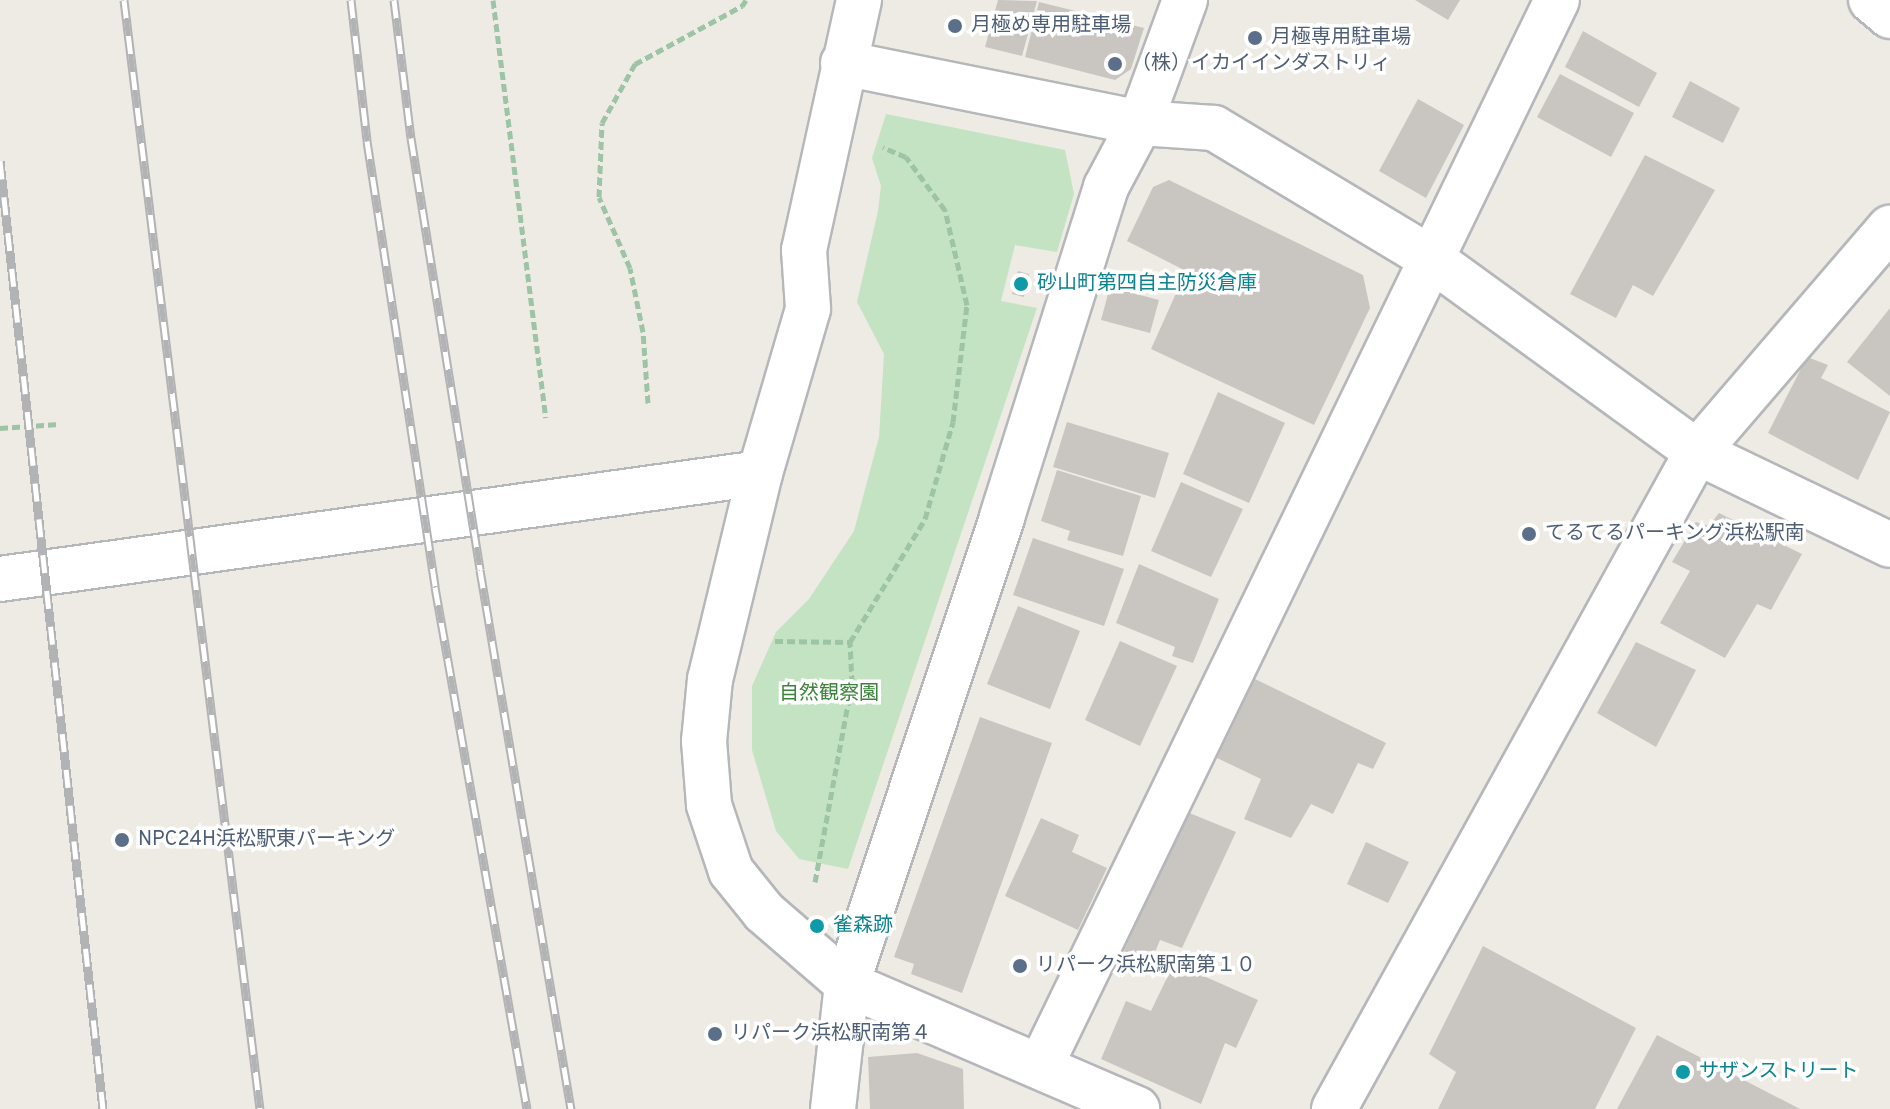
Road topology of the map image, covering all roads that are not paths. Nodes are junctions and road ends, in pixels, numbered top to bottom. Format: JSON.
{"nodes":[{"id":1,"x":859,"y":0,"type":"edge"},
{"id":2,"x":1185,"y":0,"type":"edge"},
{"id":3,"x":1557,"y":0,"type":"edge"},
{"id":4,"x":1871,"y":0,"type":"edge"},
{"id":5,"x":1890,"y":16,"type":"edge"},
{"id":6,"x":843,"y":63,"type":"junction"},
{"id":7,"x":1140,"y":123,"type":"junction"},
{"id":8,"x":1890,"y":228,"type":"edge"},
{"id":9,"x":1430,"y":258,"type":"junction"},
{"id":10,"x":1697,"y":452,"type":"junction"},
{"id":11,"x":760,"y":473,"type":"junction"},
{"id":12,"x":1890,"y":545,"type":"edge"},
{"id":13,"x":0,"y":579,"type":"edge"},
{"id":14,"x":847,"y":984,"type":"junction"},
{"id":15,"x":1041,"y":1065,"type":"junction"},
{"id":16,"x":833,"y":1109,"type":"edge"},
{"id":17,"x":1137,"y":1109,"type":"edge"},
{"id":18,"x":1334,"y":1109,"type":"edge"}],
"edges":[{"from":1,"to":6,"type":"street"},
{"from":2,"to":7,"type":"street"},
{"from":3,"to":9,"type":"street"},
{"from":4,"to":5,"type":"street"},
{"from":6,"to":7,"type":"street"},
{"from":6,"to":11,"type":"street"},
{"from":7,"to":9,"type":"street"},
{"from":7,"to":14,"type":"street"},
{"from":8,"to":10,"type":"street"},
{"from":9,"to":10,"type":"street"},
{"from":9,"to":15,"type":"street"},
{"from":10,"to":12,"type":"street"},
{"from":10,"to":18,"type":"street"},
{"from":11,"to":13,"type":"street"},
{"from":11,"to":14,"type":"street"},
{"from":14,"to":15,"type":"street"},
{"from":14,"to":16,"type":"street"},
{"from":15,"to":17,"type":"street"}]}
